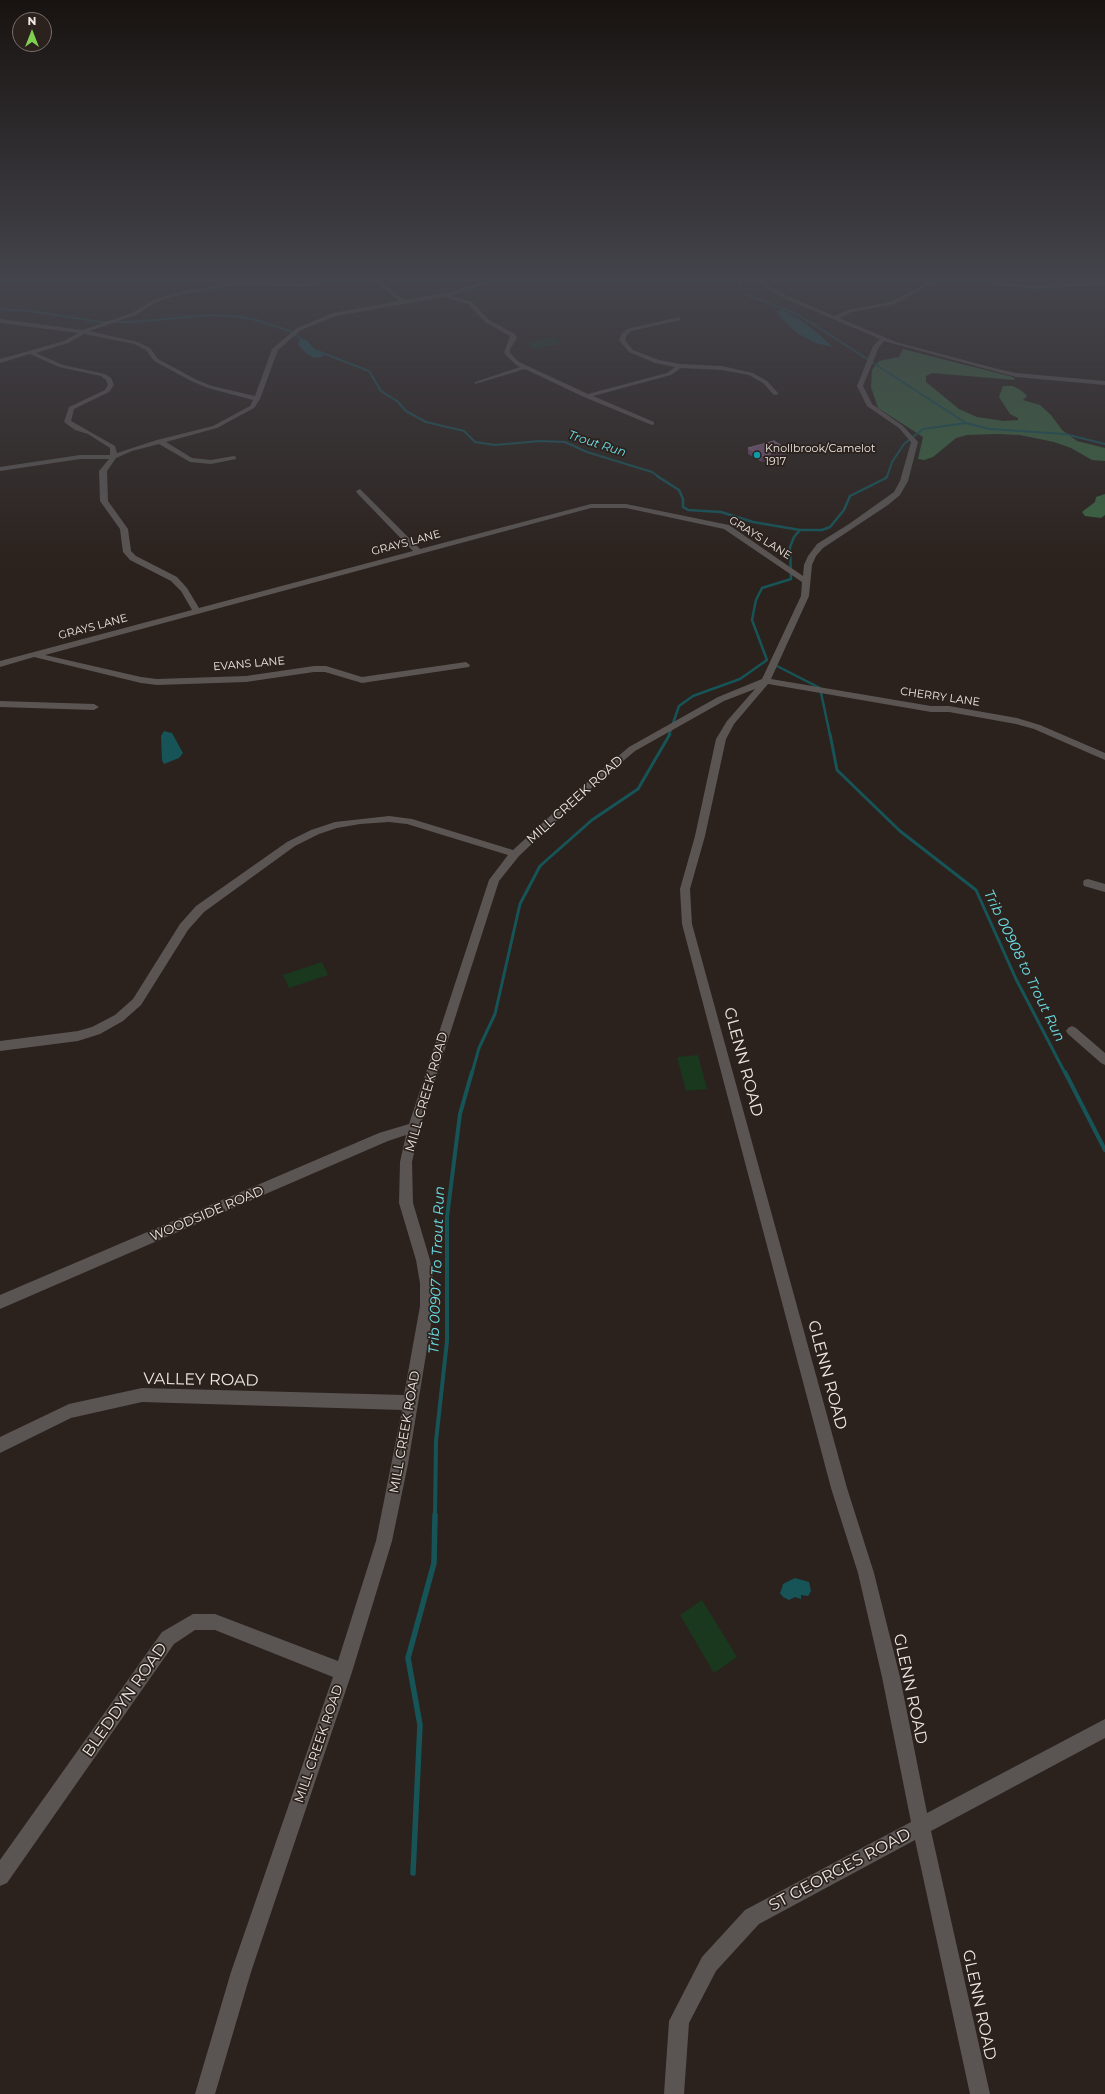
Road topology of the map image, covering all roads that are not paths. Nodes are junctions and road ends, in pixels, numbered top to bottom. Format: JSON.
{"nodes":[{"id":1,"x":104,"y":377,"type":"edge"},
{"id":2,"x":187,"y":377,"type":"edge"},
{"id":3,"x":265,"y":377,"type":"edge"},
{"id":4,"x":496,"y":377,"type":"edge"},
{"id":5,"x":545,"y":377,"type":"edge"},
{"id":6,"x":659,"y":377,"type":"edge"},
{"id":7,"x":755,"y":377,"type":"edge"},
{"id":8,"x":864,"y":377,"type":"edge"},
{"id":9,"x":1035,"y":377,"type":"edge"},
{"id":10,"x":477,"y":383,"type":"dead end"},
{"id":11,"x":1105,"y":383,"type":"edge"},
{"id":12,"x":776,"y":394,"type":"dead end"},
{"id":13,"x":586,"y":396,"type":"junction"},
{"id":14,"x":257,"y":399,"type":"junction"},
{"id":15,"x":652,"y":423,"type":"dead end"},
{"id":16,"x":159,"y":441,"type":"junction"},
{"id":17,"x":114,"y":457,"type":"junction"},
{"id":18,"x":234,"y":458,"type":"dead end"},
{"id":19,"x":0,"y":469,"type":"edge"},
{"id":20,"x":360,"y":491,"type":"dead end"},
{"id":21,"x":417,"y":551,"type":"junction"},
{"id":22,"x":808,"y":582,"type":"junction"},
{"id":23,"x":196,"y":610,"type":"junction"},
{"id":24,"x":34,"y":655,"type":"junction"},
{"id":25,"x":0,"y":664,"type":"edge"},
{"id":26,"x":466,"y":665,"type":"dead end"},
{"id":27,"x":766,"y":681,"type":"junction"},
{"id":28,"x":0,"y":704,"type":"edge"},
{"id":29,"x":94,"y":707,"type":"dead end"},
{"id":30,"x":1105,"y":757,"type":"edge"},
{"id":31,"x":515,"y":854,"type":"junction"},
{"id":32,"x":1088,"y":883,"type":"dead end"},
{"id":33,"x":1105,"y":888,"type":"edge"},
{"id":34,"x":1072,"y":1031,"type":"dead end"},
{"id":35,"x":0,"y":1046,"type":"edge"},
{"id":36,"x":1105,"y":1060,"type":"edge"},
{"id":37,"x":414,"y":1127,"type":"junction"},
{"id":38,"x":0,"y":1302,"type":"edge"},
{"id":39,"x":411,"y":1403,"type":"junction"},
{"id":40,"x":0,"y":1445,"type":"edge"},
{"id":41,"x":343,"y":1672,"type":"junction"},
{"id":42,"x":1105,"y":1728,"type":"edge"},
{"id":43,"x":921,"y":1827,"type":"junction"},
{"id":44,"x":0,"y":1876,"type":"edge"},
{"id":45,"x":205,"y":2094,"type":"edge"},
{"id":46,"x":674,"y":2094,"type":"edge"},
{"id":47,"x":980,"y":2094,"type":"edge"}],
"edges":[{"from":1,"to":17,"type":"street"},
{"from":2,"to":14,"type":"street"},
{"from":3,"to":14,"type":"street"},
{"from":4,"to":10,"type":"street"},
{"from":5,"to":13,"type":"street"},
{"from":6,"to":13,"type":"street"},
{"from":7,"to":12,"type":"street"},
{"from":8,"to":22,"type":"street"},
{"from":9,"to":11,"type":"street"},
{"from":13,"to":15,"type":"street"},
{"from":14,"to":16,"type":"street"},
{"from":16,"to":17,"type":"street"},
{"from":16,"to":18,"type":"street"},
{"from":17,"to":19,"type":"street"},
{"from":17,"to":23,"type":"street"},
{"from":20,"to":21,"type":"street"},
{"from":21,"to":22,"type":"street","name":"GRAYS LANE"},
{"from":21,"to":23,"type":"street","name":"GRAYS LANE"},
{"from":22,"to":27,"type":"street"},
{"from":23,"to":24,"type":"street","name":"GRAYS LANE"},
{"from":24,"to":25,"type":"street","name":"GRAYS LANE"},
{"from":24,"to":26,"type":"street","name":"EVANS LANE"},
{"from":27,"to":30,"type":"street","name":"CHERRY LANE"},
{"from":27,"to":31,"type":"street","name":"MILL CREEK ROAD"},
{"from":27,"to":43,"type":"street","name":"GLENN ROAD"},
{"from":28,"to":29,"type":"street"},
{"from":31,"to":35,"type":"street"},
{"from":31,"to":37,"type":"street","name":"MILL CREEK ROAD"},
{"from":32,"to":33,"type":"street"},
{"from":34,"to":36,"type":"street"},
{"from":37,"to":38,"type":"street","name":"WOODSIDE ROAD"},
{"from":37,"to":39,"type":"street","name":"MILL CREEK ROAD"},
{"from":39,"to":40,"type":"street","name":"VALLEY ROAD"},
{"from":39,"to":41,"type":"street","name":"MILL CREEK ROAD"},
{"from":41,"to":44,"type":"street","name":"BLEDDYN ROAD"},
{"from":41,"to":45,"type":"street","name":"MILL CREEK ROAD"},
{"from":42,"to":43,"type":"street","name":"ST GEORGES ROAD"},
{"from":43,"to":46,"type":"street","name":"ST GEORGES ROAD"},
{"from":43,"to":47,"type":"street","name":"GLENN ROAD"}]}
